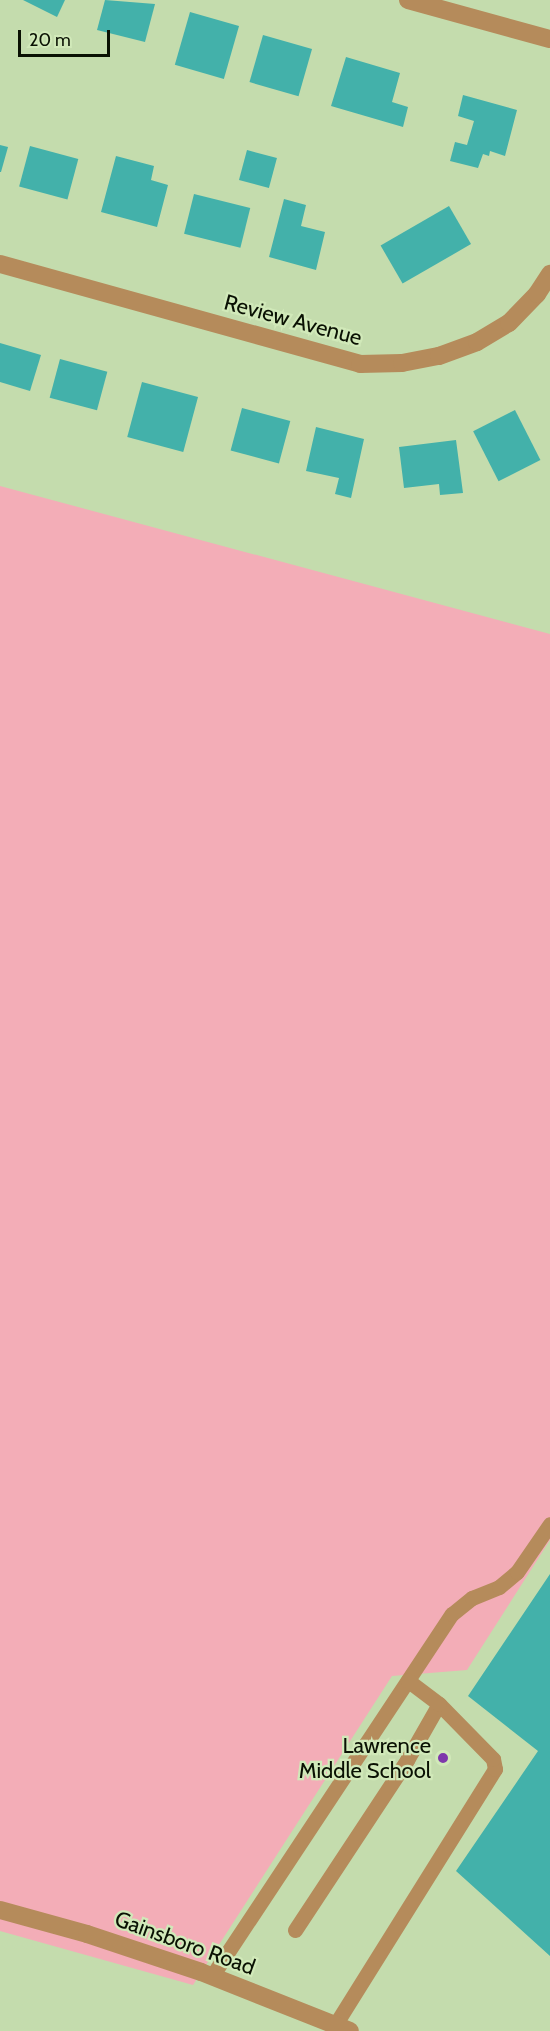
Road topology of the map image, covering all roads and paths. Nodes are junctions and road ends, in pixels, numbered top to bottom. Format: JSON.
{"nodes":[{"id":1,"x":408,"y":0,"type":"edge"},
{"id":2,"x":550,"y":39,"type":"edge"},
{"id":3,"x":0,"y":264,"type":"edge"},
{"id":4,"x":550,"y":274,"type":"edge"},
{"id":5,"x":550,"y":1524,"type":"edge"},
{"id":6,"x":408,"y":1681,"type":"junction"},
{"id":7,"x":439,"y":1704,"type":"junction"},
{"id":8,"x":0,"y":1910,"type":"edge"},
{"id":9,"x":295,"y":1930,"type":"dead end"},
{"id":10,"x":212,"y":1977,"type":"junction"},
{"id":11,"x":343,"y":2028,"type":"edge"}],
"edges":[{"from":1,"to":2,"type":"street"},
{"from":3,"to":4,"type":"street","name":"Review Avenue"},
{"from":5,"to":6,"type":"lane"},
{"from":6,"to":7,"type":"lane"},
{"from":6,"to":10,"type":"lane"},
{"from":7,"to":9,"type":"lane"},
{"from":7,"to":11,"type":"lane"},
{"from":8,"to":10,"type":"street","name":"Gainsboro Road"},
{"from":10,"to":11,"type":"street","name":"Gainsboro Road"}]}
